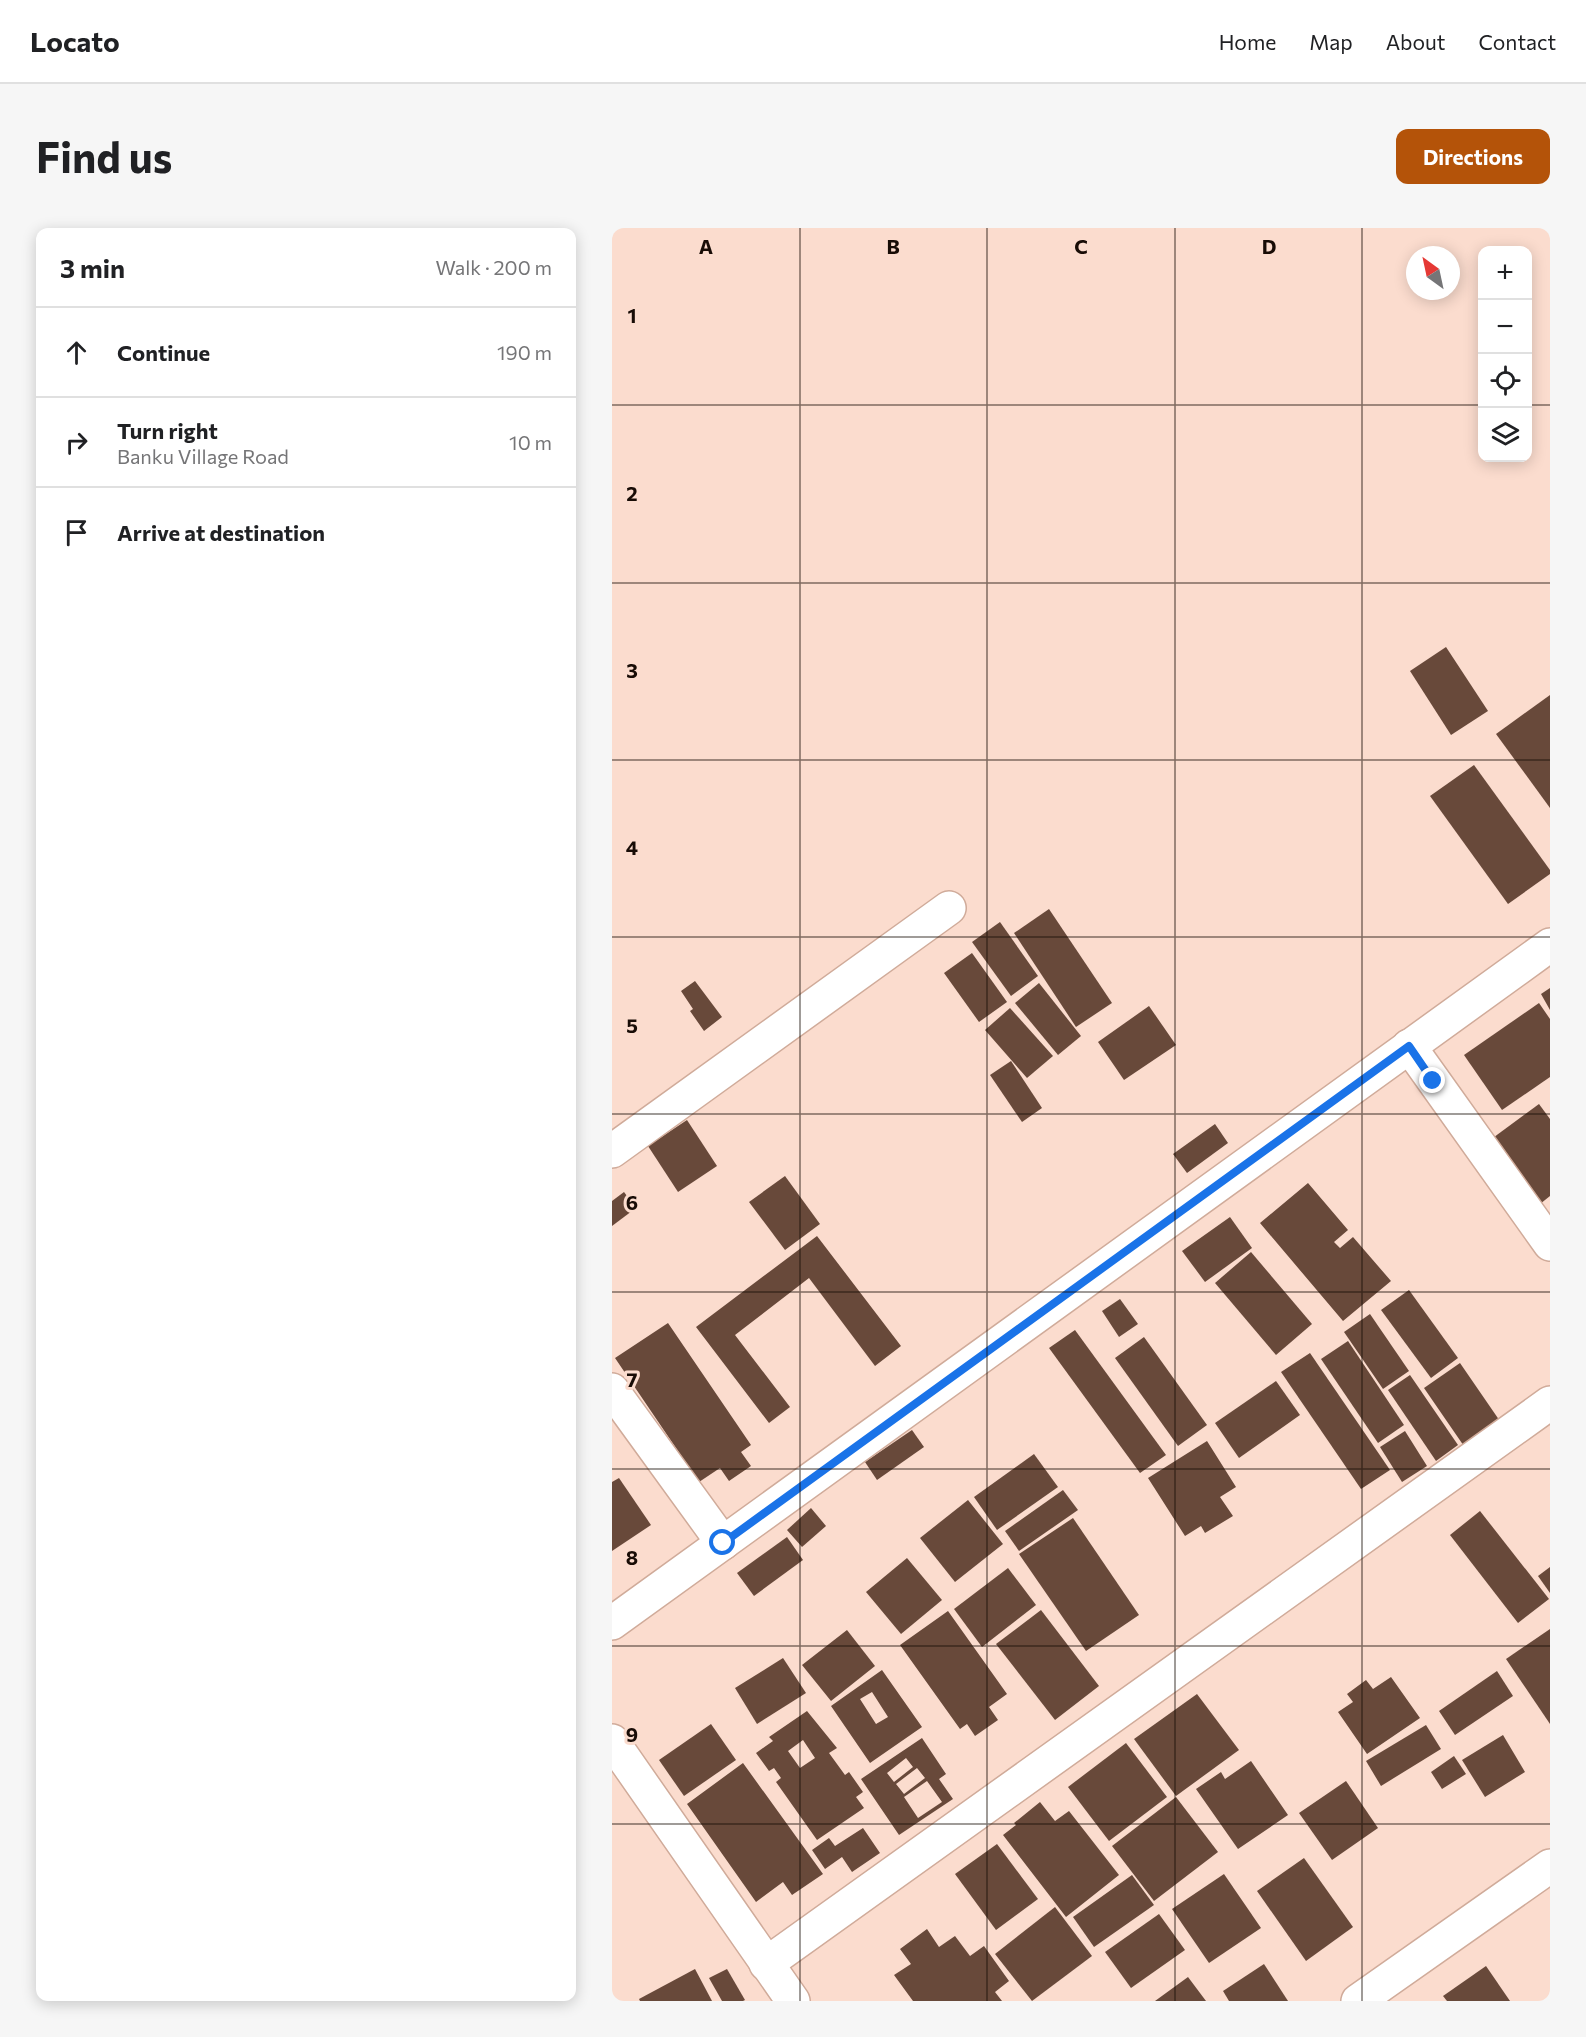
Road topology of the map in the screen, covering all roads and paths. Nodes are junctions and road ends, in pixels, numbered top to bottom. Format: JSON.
{"nodes":[{"id":1,"x":949,"y":908,"type":"dead end"},
{"id":2,"x":1550,"y":945,"type":"edge"},
{"id":3,"x":1409,"y":1046,"type":"junction"},
{"id":4,"x":612,"y":1151,"type":"edge"},
{"id":5,"x":1550,"y":1244,"type":"edge"},
{"id":6,"x":612,"y":1390,"type":"edge"},
{"id":7,"x":1550,"y":1403,"type":"edge"},
{"id":8,"x":723,"y":1543,"type":"junction"},
{"id":9,"x":612,"y":1623,"type":"edge"},
{"id":10,"x":612,"y":1741,"type":"edge"},
{"id":11,"x":1550,"y":1866,"type":"edge"},
{"id":12,"x":766,"y":1964,"type":"junction"},
{"id":13,"x":793,"y":2001,"type":"edge"},
{"id":14,"x":1358,"y":2001,"type":"edge"}],
"edges":[{"from":1,"to":4,"type":"street"},
{"from":2,"to":3,"type":"street"},
{"from":3,"to":5,"type":"street"},
{"from":3,"to":8,"type":"street"},
{"from":6,"to":8,"type":"street"},
{"from":7,"to":12,"type":"street"},
{"from":8,"to":9,"type":"street"},
{"from":10,"to":12,"type":"street"},
{"from":11,"to":14,"type":"street"},
{"from":12,"to":13,"type":"street"}]}
